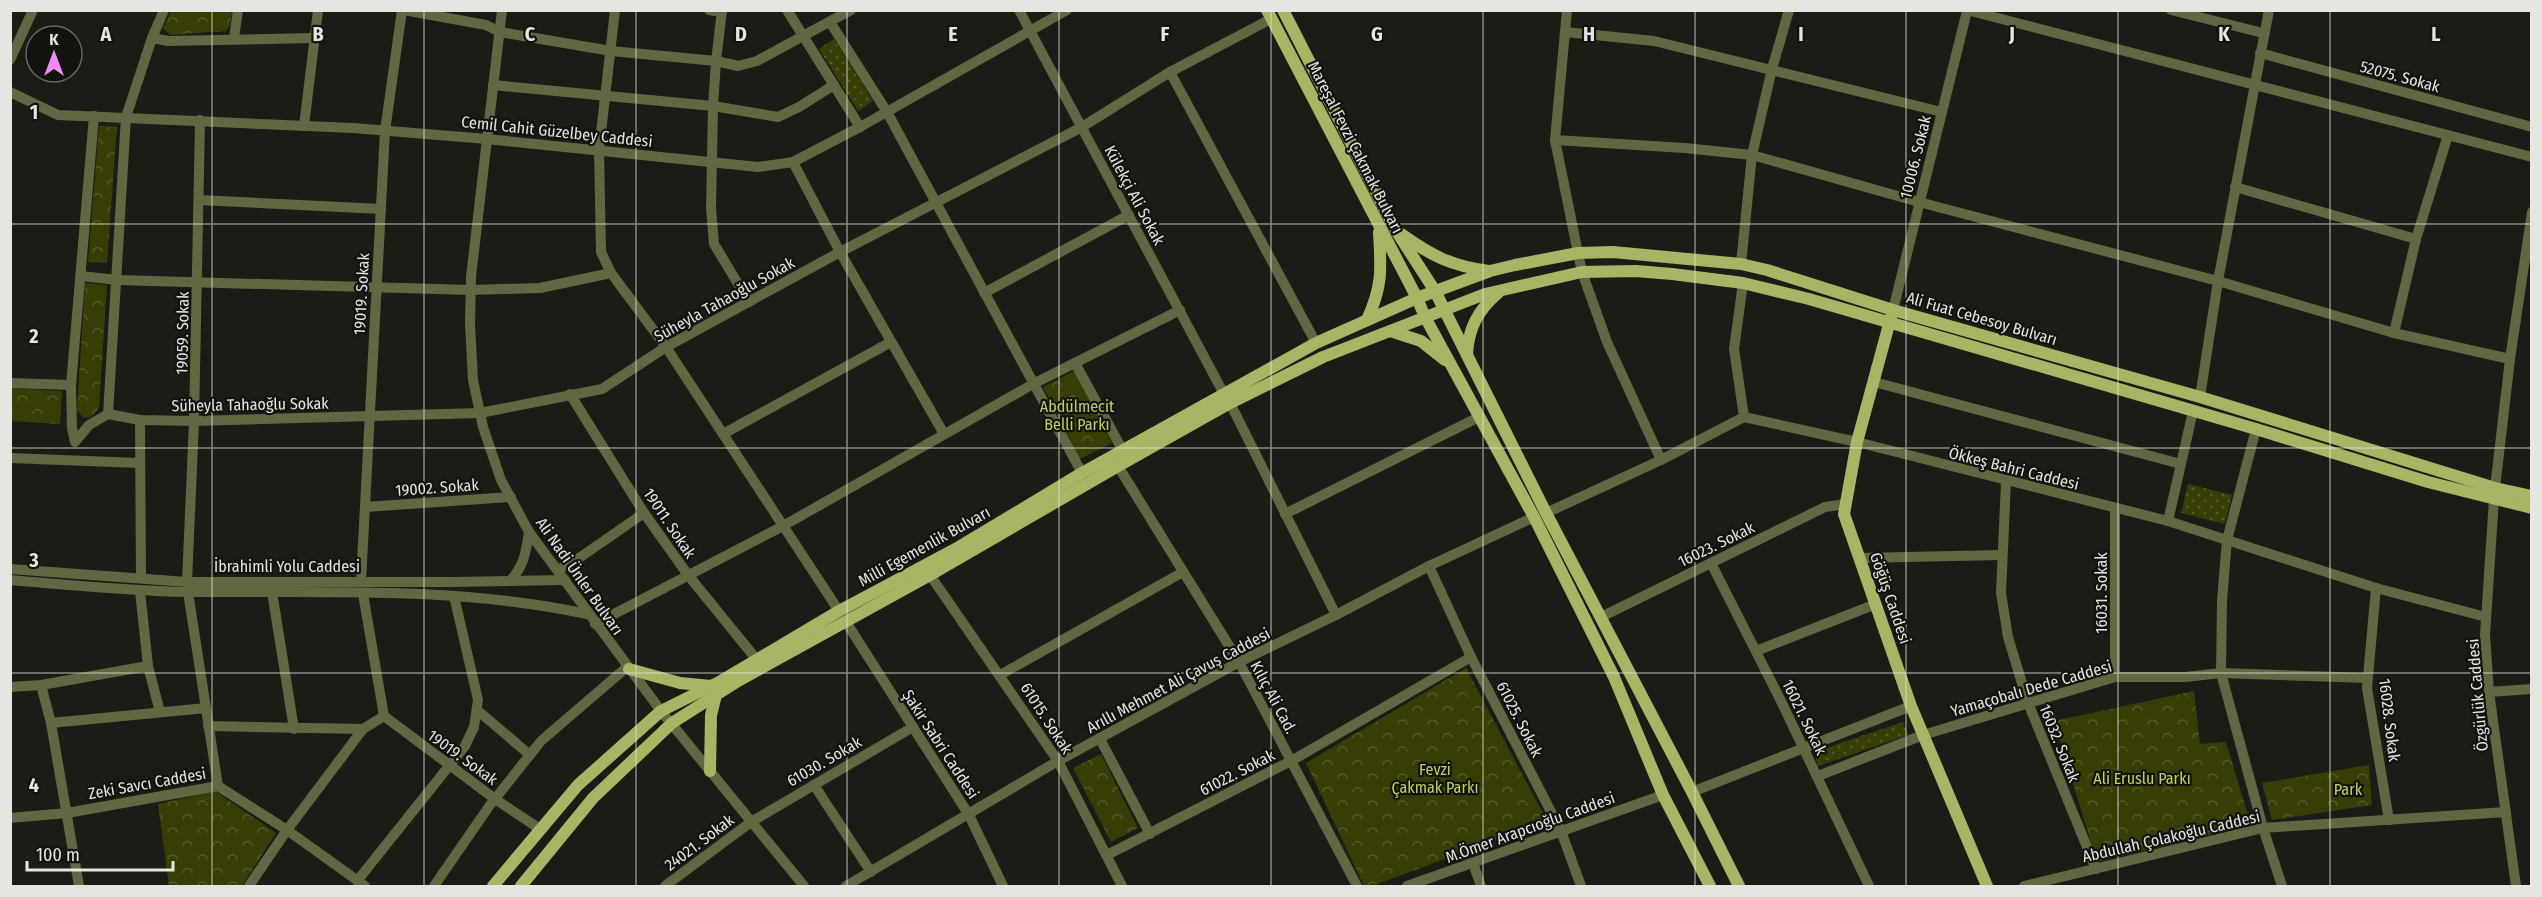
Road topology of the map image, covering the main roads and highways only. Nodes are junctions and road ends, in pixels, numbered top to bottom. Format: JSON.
{"nodes":[{"id":1,"x":1283,"y":10,"type":"edge"},
{"id":2,"x":1269,"y":15,"type":"edge"},
{"id":3,"x":1379,"y":227,"type":"junction"},
{"id":4,"x":1395,"y":229,"type":"junction"},
{"id":5,"x":1490,"y":271,"type":"junction"},
{"id":6,"x":1501,"y":290,"type":"junction"},
{"id":7,"x":1436,"y":291,"type":"junction"},
{"id":8,"x":1417,"y":298,"type":"junction"},
{"id":9,"x":1443,"y":310,"type":"junction"},
{"id":10,"x":1893,"y":310,"type":"junction"},
{"id":11,"x":1425,"y":317,"type":"junction"},
{"id":12,"x":1368,"y":320,"type":"junction"},
{"id":13,"x":1890,"y":323,"type":"junction"},
{"id":14,"x":1389,"y":331,"type":"junction"},
{"id":15,"x":1467,"y":356,"type":"junction"},
{"id":16,"x":1450,"y":363,"type":"junction"},
{"id":17,"x":1227,"y":399,"type":"junction"},
{"id":18,"x":2494,"y":494,"type":"junction"},
{"id":19,"x":2532,"y":496,"type":"edge"},
{"id":20,"x":2532,"y":508,"type":"edge"},
{"id":21,"x":1540,"y":515,"type":"junction"},
{"id":22,"x":842,"y":617,"type":"junction"},
{"id":23,"x":628,"y":668,"type":"road end"},
{"id":24,"x":714,"y":690,"type":"junction"},
{"id":25,"x":710,"y":771,"type":"road end"},
{"id":26,"x":494,"y":886,"type":"edge"},
{"id":27,"x":521,"y":886,"type":"edge"},
{"id":28,"x":1710,"y":886,"type":"edge"},
{"id":29,"x":1739,"y":886,"type":"edge"},
{"id":30,"x":1987,"y":886,"type":"edge"}],
"edges":[{"from":1,"to":4,"type":"main road"},
{"from":2,"to":3,"type":"main road","name":"Mareşal Fevzi Çakmak Bulvarı"},
{"from":3,"to":8,"type":"main road","name":"Mareşal Fevzi Çakmak Bulvarı"},
{"from":3,"to":12,"type":"main road"},
{"from":4,"to":5,"type":"main road"},
{"from":4,"to":7,"type":"main road"},
{"from":5,"to":7,"type":"main road","name":"Ali Fuat Cebesoy Bulvarı"},
{"from":5,"to":10,"type":"main road","name":"Ali Fuat Cebesoy Bulvarı"},
{"from":6,"to":9,"type":"main road","name":"Milli Egemenlik Bulvarı"},
{"from":6,"to":13,"type":"main road","name":"Milli Egemenlik Bulvarı"},
{"from":6,"to":15,"type":"main road"},
{"from":7,"to":8,"type":"main road","name":"Ali Fuat Cebesoy Bulvarı"},
{"from":7,"to":9,"type":"main road"},
{"from":8,"to":11,"type":"main road","name":"Mareşal Fevzi Çakmak Bulvarı"},
{"from":8,"to":12,"type":"main road","name":"Milli Egemenlik Bulvarı"},
{"from":9,"to":11,"type":"main road","name":"Milli Egemenlik Bulvarı"},
{"from":9,"to":15,"type":"main road"},
{"from":10,"to":13,"type":"main road","name":"Göğüş Caddesi"},
{"from":10,"to":18,"type":"main road","name":"Ali Fuat Cebesoy Bulvarı"},
{"from":11,"to":14,"type":"main road","name":"Milli Egemenlik Bulvarı"},
{"from":11,"to":16,"type":"main road","name":"Mareşal Fevzi Çakmak Bulvarı"},
{"from":12,"to":17,"type":"main road","name":"Milli Egemenlik Bulvarı"},
{"from":13,"to":18,"type":"main road","name":"Milli Egemenlik Bulvarı"},
{"from":13,"to":30,"type":"main road","name":"Göğüş Caddesi"},
{"from":14,"to":16,"type":"main road"},
{"from":14,"to":17,"type":"main road","name":"Milli Egemenlik Bulvarı"},
{"from":15,"to":21,"type":"main road"},
{"from":16,"to":21,"type":"main road","name":"Mareşal Fevzi Çakmak Bulvarı"},
{"from":17,"to":22,"type":"main road","name":"Milli Egemenlik Bulvarı"},
{"from":17,"to":22,"type":"main road","name":"Milli Egemenlik Bulvarı"},
{"from":18,"to":19,"type":"main road","name":"Ali Fuat Cebesoy Bulvarı"},
{"from":18,"to":20,"type":"main road"},
{"from":21,"to":28,"type":"main road"},
{"from":21,"to":29,"type":"main road"},
{"from":22,"to":24,"type":"main road","name":"Milli Egemenlik Bulvarı"},
{"from":22,"to":24,"type":"main road","name":"Milli Egemenlik Bulvarı"},
{"from":23,"to":24,"type":"main road"},
{"from":24,"to":25,"type":"main road"},
{"from":24,"to":26,"type":"main road","name":"Milli Egemenlik Bulvarı"},
{"from":24,"to":27,"type":"main road","name":"Milli Egemenlik Bulvarı"}]}
